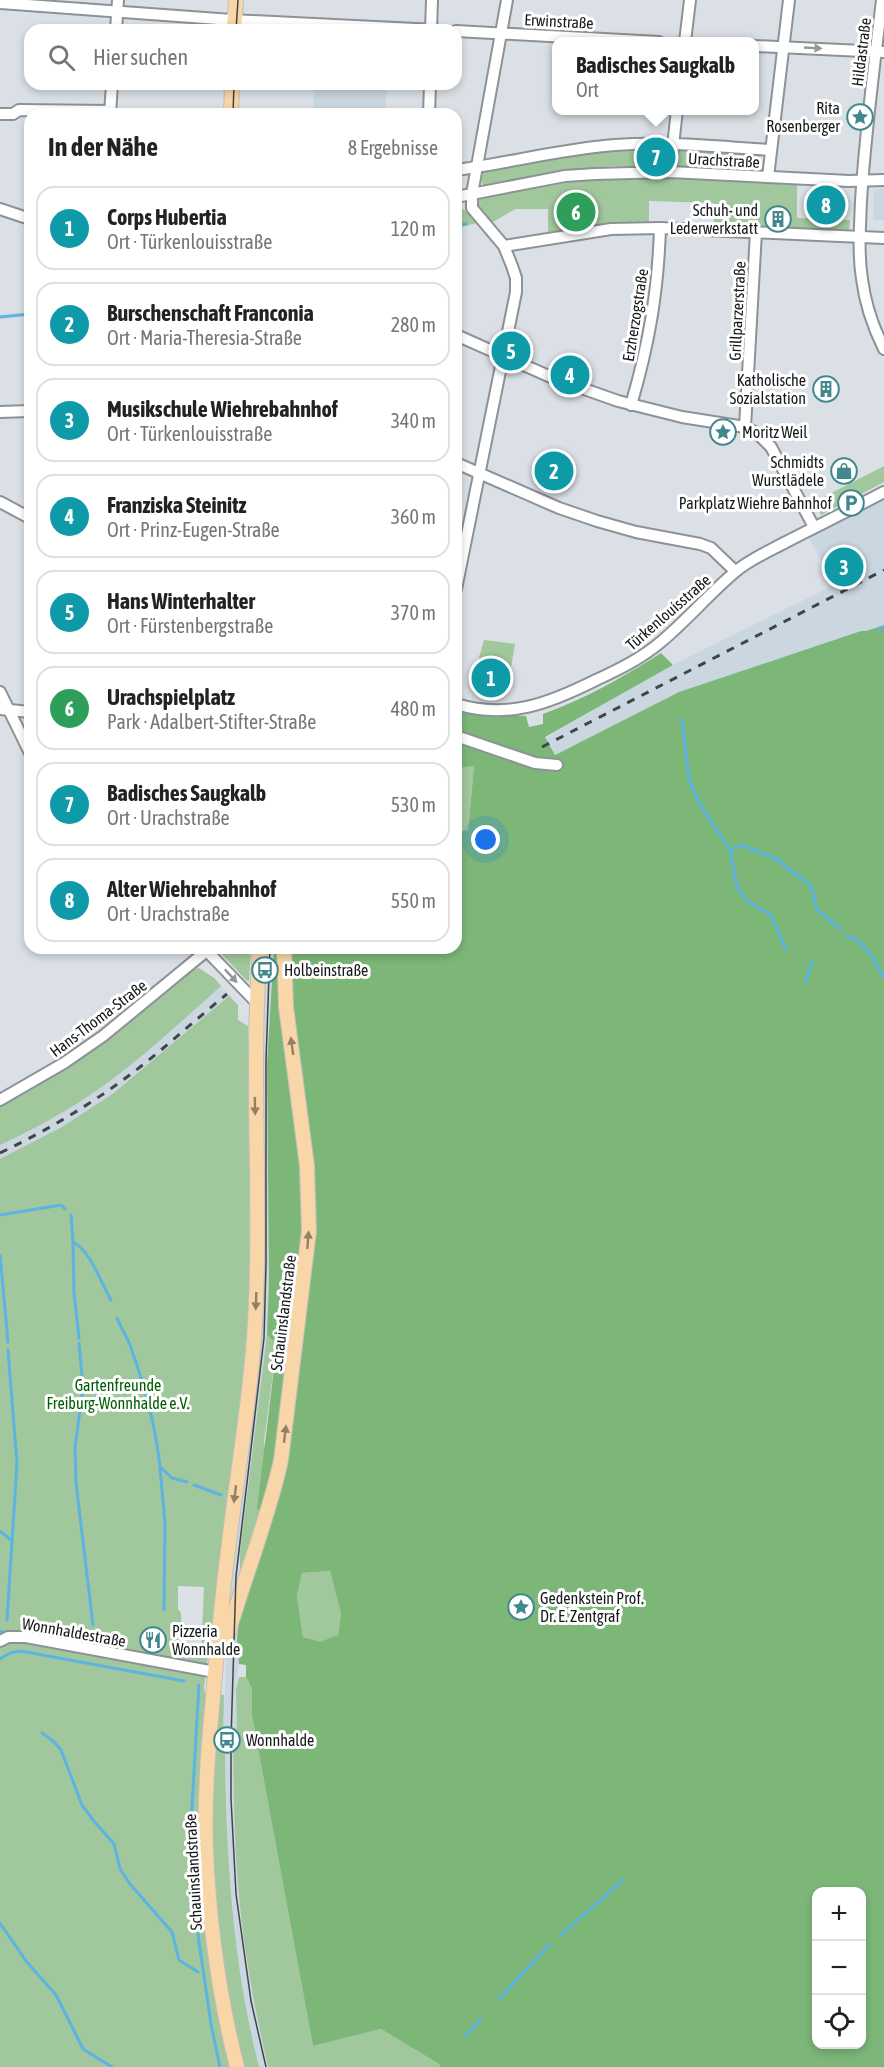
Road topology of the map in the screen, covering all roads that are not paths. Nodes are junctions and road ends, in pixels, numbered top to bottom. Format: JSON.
{"nodes":[{"id":1,"x":118,"y":0,"type":"edge"},
{"id":2,"x":236,"y":0,"type":"edge"},
{"id":3,"x":432,"y":0,"type":"edge"},
{"id":4,"x":507,"y":0,"type":"edge"},
{"id":5,"x":690,"y":0,"type":"edge"},
{"id":6,"x":789,"y":0,"type":"edge"},
{"id":7,"x":882,"y":0,"type":"edge"},
{"id":8,"x":0,"y":3,"type":"edge"},
{"id":9,"x":118,"y":13,"type":"junction"},
{"id":10,"x":235,"y":23,"type":"edge"},
{"id":11,"x":117,"y":24,"type":"edge"},
{"id":12,"x":263,"y":24,"type":"edge"},
{"id":13,"x":431,"y":24,"type":"edge"},
{"id":14,"x":462,"y":31,"type":"edge"},
{"id":15,"x":501,"y":33,"type":"junction"},
{"id":16,"x":571,"y":37,"type":"edge"},
{"id":17,"x":686,"y":37,"type":"edge"},
{"id":18,"x":759,"y":46,"type":"edge"},
{"id":19,"x":783,"y":47,"type":"junction"},
{"id":20,"x":880,"y":52,"type":"edge"},
{"id":21,"x":112,"y":90,"type":"edge"},
{"id":22,"x":232,"y":90,"type":"edge"},
{"id":23,"x":430,"y":90,"type":"edge"},
{"id":24,"x":110,"y":108,"type":"edge"},
{"id":25,"x":231,"y":108,"type":"edge"},
{"id":26,"x":429,"y":108,"type":"edge"},
{"id":27,"x":24,"y":110,"type":"edge"},
{"id":28,"x":0,"y":114,"type":"edge"},
{"id":29,"x":676,"y":115,"type":"edge"},
{"id":30,"x":672,"y":144,"type":"junction"},
{"id":31,"x":771,"y":150,"type":"junction"},
{"id":32,"x":476,"y":168,"type":"junction"},
{"id":33,"x":462,"y":169,"type":"edge"},
{"id":34,"x":669,"y":172,"type":"junction"},
{"id":35,"x":768,"y":177,"type":"junction"},
{"id":36,"x":862,"y":180,"type":"junction"},
{"id":37,"x":884,"y":180,"type":"edge"},
{"id":38,"x":472,"y":194,"type":"junction"},
{"id":39,"x":462,"y":196,"type":"edge"},
{"id":40,"x":0,"y":209,"type":"edge"},
{"id":41,"x":24,"y":217,"type":"edge"},
{"id":42,"x":660,"y":228,"type":"junction"},
{"id":43,"x":756,"y":232,"type":"junction"},
{"id":44,"x":860,"y":236,"type":"junction"},
{"id":45,"x":884,"y":238,"type":"edge"},
{"id":46,"x":504,"y":246,"type":"junction"},
{"id":47,"x":462,"y":338,"type":"edge"},
{"id":48,"x":884,"y":349,"type":"edge"},
{"id":49,"x":503,"y":355,"type":"junction"},
{"id":50,"x":631,"y":405,"type":"junction"},
{"id":51,"x":24,"y":411,"type":"edge"},
{"id":52,"x":0,"y":412,"type":"edge"},
{"id":53,"x":745,"y":427,"type":"junction"},
{"id":54,"x":462,"y":466,"type":"edge"},
{"id":55,"x":480,"y":474,"type":"junction"},
{"id":56,"x":884,"y":492,"type":"edge"},
{"id":57,"x":0,"y":502,"type":"edge"},
{"id":58,"x":24,"y":515,"type":"edge"},
{"id":59,"x":814,"y":527,"type":"junction"},
{"id":60,"x":462,"y":560,"type":"edge"},
{"id":61,"x":735,"y":571,"type":"junction"},
{"id":62,"x":0,"y":692,"type":"edge"},
{"id":63,"x":462,"y":705,"type":"edge"},
{"id":64,"x":4,"y":709,"type":"edge"},
{"id":65,"x":24,"y":711,"type":"edge"},
{"id":66,"x":462,"y":738,"type":"edge"},
{"id":67,"x":24,"y":743,"type":"edge"},
{"id":68,"x":556,"y":765,"type":"dead end"},
{"id":69,"x":201,"y":954,"type":"edge"},
{"id":70,"x":212,"y":954,"type":"edge"},
{"id":71,"x":260,"y":954,"type":"edge"},
{"id":72,"x":284,"y":954,"type":"edge"},
{"id":73,"x":256,"y":1002,"type":"junction"},
{"id":74,"x":0,"y":1100,"type":"edge"},
{"id":75,"x":226,"y":1562,"type":"junction"},
{"id":76,"x":245,"y":1575,"type":"junction"},
{"id":77,"x":0,"y":1641,"type":"edge"},
{"id":78,"x":215,"y":1672,"type":"junction"},
{"id":79,"x":237,"y":2067,"type":"edge"}],
"edges":[{"from":1,"to":9,"type":"street"},
{"from":2,"to":10,"type":"main road"},
{"from":3,"to":13,"type":"street"},
{"from":4,"to":15,"type":"street"},
{"from":5,"to":17,"type":"street"},
{"from":6,"to":19,"type":"street"},
{"from":7,"to":20,"type":"street","name":"Hildastraße"},
{"from":8,"to":9,"type":"street"},
{"from":9,"to":10,"type":"street"},
{"from":9,"to":11,"type":"street"},
{"from":10,"to":12,"type":"street"},
{"from":14,"to":15,"type":"street","name":"Erwinstraße"},
{"from":15,"to":16,"type":"street","name":"Erwinstraße"},
{"from":15,"to":32,"type":"street"},
{"from":18,"to":19,"type":"street"},
{"from":19,"to":20,"type":"street","one_way":true},
{"from":19,"to":31,"type":"street"},
{"from":20,"to":36,"type":"street","name":"Hildastraße"},
{"from":21,"to":24,"type":"street"},
{"from":22,"to":25,"type":"main road"},
{"from":23,"to":26,"type":"street"},
{"from":27,"to":28,"type":"street"},
{"from":29,"to":30,"type":"street"},
{"from":30,"to":31,"type":"street","name":"Urachstraße"},
{"from":30,"to":32,"type":"street","name":"Urachstraße"},
{"from":30,"to":34,"type":"street"},
{"from":31,"to":35,"type":"street"},
{"from":32,"to":33,"type":"street","name":"Urachstraße"},
{"from":32,"to":38,"type":"street"},
{"from":34,"to":35,"type":"street","name":"Urachstraße"},
{"from":34,"to":38,"type":"street","name":"Urachstraße"},
{"from":35,"to":36,"type":"street","name":"Urachstraße"},
{"from":36,"to":37,"type":"street","name":"Urachstraße"},
{"from":36,"to":44,"type":"street","name":"Hildastraße"},
{"from":38,"to":39,"type":"street","name":"Urachstraße"},
{"from":38,"to":46,"type":"street"},
{"from":40,"to":41,"type":"street"},
{"from":42,"to":43,"type":"street"},
{"from":42,"to":46,"type":"street"},
{"from":42,"to":50,"type":"street","name":"Erzherzogstraße"},
{"from":43,"to":44,"type":"street"},
{"from":43,"to":53,"type":"street","name":"Grillparzerstraße"},
{"from":44,"to":45,"type":"street"},
{"from":44,"to":48,"type":"street","name":"Hildastraße"},
{"from":46,"to":49,"type":"street"},
{"from":47,"to":49,"type":"street"},
{"from":49,"to":50,"type":"street"},
{"from":49,"to":55,"type":"street"},
{"from":50,"to":53,"type":"street"},
{"from":51,"to":52,"type":"street"},
{"from":53,"to":59,"type":"street"},
{"from":54,"to":55,"type":"street"},
{"from":55,"to":60,"type":"street"},
{"from":55,"to":61,"type":"street"},
{"from":56,"to":59,"type":"street","name":"Türkenlouisstraße"},
{"from":57,"to":58,"type":"street"},
{"from":59,"to":61,"type":"street","name":"Türkenlouisstraße"},
{"from":61,"to":63,"type":"street","name":"Türkenlouisstraße"},
{"from":62,"to":64,"type":"street"},
{"from":64,"to":65,"type":"street"},
{"from":64,"to":67,"type":"street"},
{"from":66,"to":68,"type":"street"},
{"from":69,"to":74,"type":"street","name":"Hans-Thoma-Straße"},
{"from":70,"to":73,"type":"street","one_way":true},
{"from":71,"to":73,"type":"main road","name":"Schauinslandstraße"},
{"from":76,"to":72,"type":"main road","name":"Schauinslandstraße","one_way":true},
{"from":73,"to":75,"type":"main road","name":"Schauinslandstraße","one_way":true},
{"from":75,"to":76,"type":"main road"},
{"from":75,"to":78,"type":"main road","name":"Schauinslandstraße"},
{"from":76,"to":78,"type":"main road","name":"Schauinslandstraße"},
{"from":77,"to":78,"type":"street","name":"Wonnhaldestraße"},
{"from":78,"to":79,"type":"main road","name":"Schauinslandstraße"}]}
